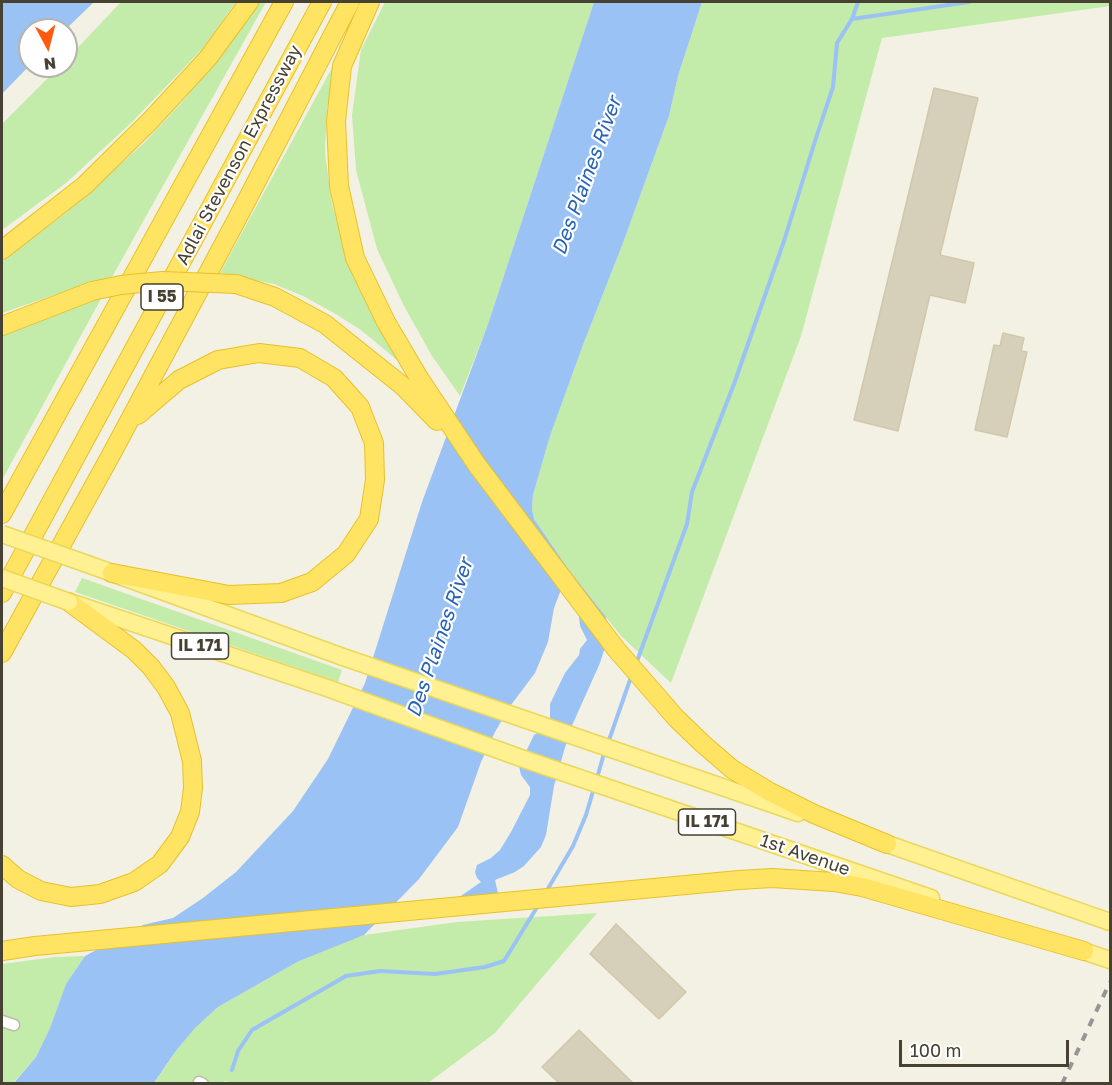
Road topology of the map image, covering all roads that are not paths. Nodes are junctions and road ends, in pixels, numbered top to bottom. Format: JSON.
{"nodes":[{"id":1,"x":249,"y":2,"type":"edge"},
{"id":2,"x":284,"y":2,"type":"edge"},
{"id":3,"x":322,"y":2,"type":"edge"},
{"id":4,"x":350,"y":2,"type":"edge"},
{"id":5,"x":370,"y":2,"type":"edge"},
{"id":6,"x":2,"y":250,"type":"edge"},
{"id":7,"x":2,"y":326,"type":"edge"},
{"id":8,"x":412,"y":382,"type":"junction"},
{"id":9,"x":112,"y":453,"type":"junction"},
{"id":10,"x":2,"y":514,"type":"edge"},
{"id":11,"x":2,"y":534,"type":"edge"},
{"id":12,"x":112,"y":573,"type":"junction"},
{"id":13,"x":2,"y":578,"type":"edge"},
{"id":14,"x":2,"y":593,"type":"edge"},
{"id":15,"x":69,"y":602,"type":"junction"},
{"id":16,"x":3,"y":652,"type":"edge"},
{"id":17,"x":887,"y":844,"type":"junction"},
{"id":18,"x":2,"y":865,"type":"edge"},
{"id":19,"x":1110,"y":922,"type":"edge"},
{"id":20,"x":2,"y":951,"type":"edge"},
{"id":21,"x":1084,"y":951,"type":"junction"},
{"id":22,"x":1110,"y":960,"type":"edge"},
{"id":23,"x":2,"y":1021,"type":"edge"},
{"id":24,"x":14,"y":1025,"type":"dead end"}],
"edges":[{"from":1,"to":6,"type":"highway"},
{"from":2,"to":10,"type":"highway","name":"Adlai Stevenson Expressway","number":"I 55"},
{"from":3,"to":14,"type":"highway","name":"Adlai Stevenson Expressway","number":"I 55"},
{"from":4,"to":9,"type":"highway"},
{"from":5,"to":8,"type":"highway"},
{"from":7,"to":8,"type":"highway","bridge":true},
{"from":8,"to":17,"type":"highway"},
{"from":9,"to":12,"type":"highway"},
{"from":9,"to":16,"type":"highway"},
{"from":11,"to":12,"type":"main road","number":"IL 171","bridge":true},
{"from":12,"to":17,"type":"main road","name":"1st Avenue","number":"IL 171"},
{"from":13,"to":15,"type":"main road","number":"IL 171","bridge":true},
{"from":15,"to":18,"type":"highway"},
{"from":15,"to":21,"type":"main road","name":"1st Avenue","number":"IL 171"},
{"from":17,"to":19,"type":"main road","number":"IL 171"},
{"from":20,"to":21,"type":"highway"},
{"from":21,"to":22,"type":"main road","name":"1st Avenue","number":"IL 171"},
{"from":23,"to":24,"type":"street"}]}
